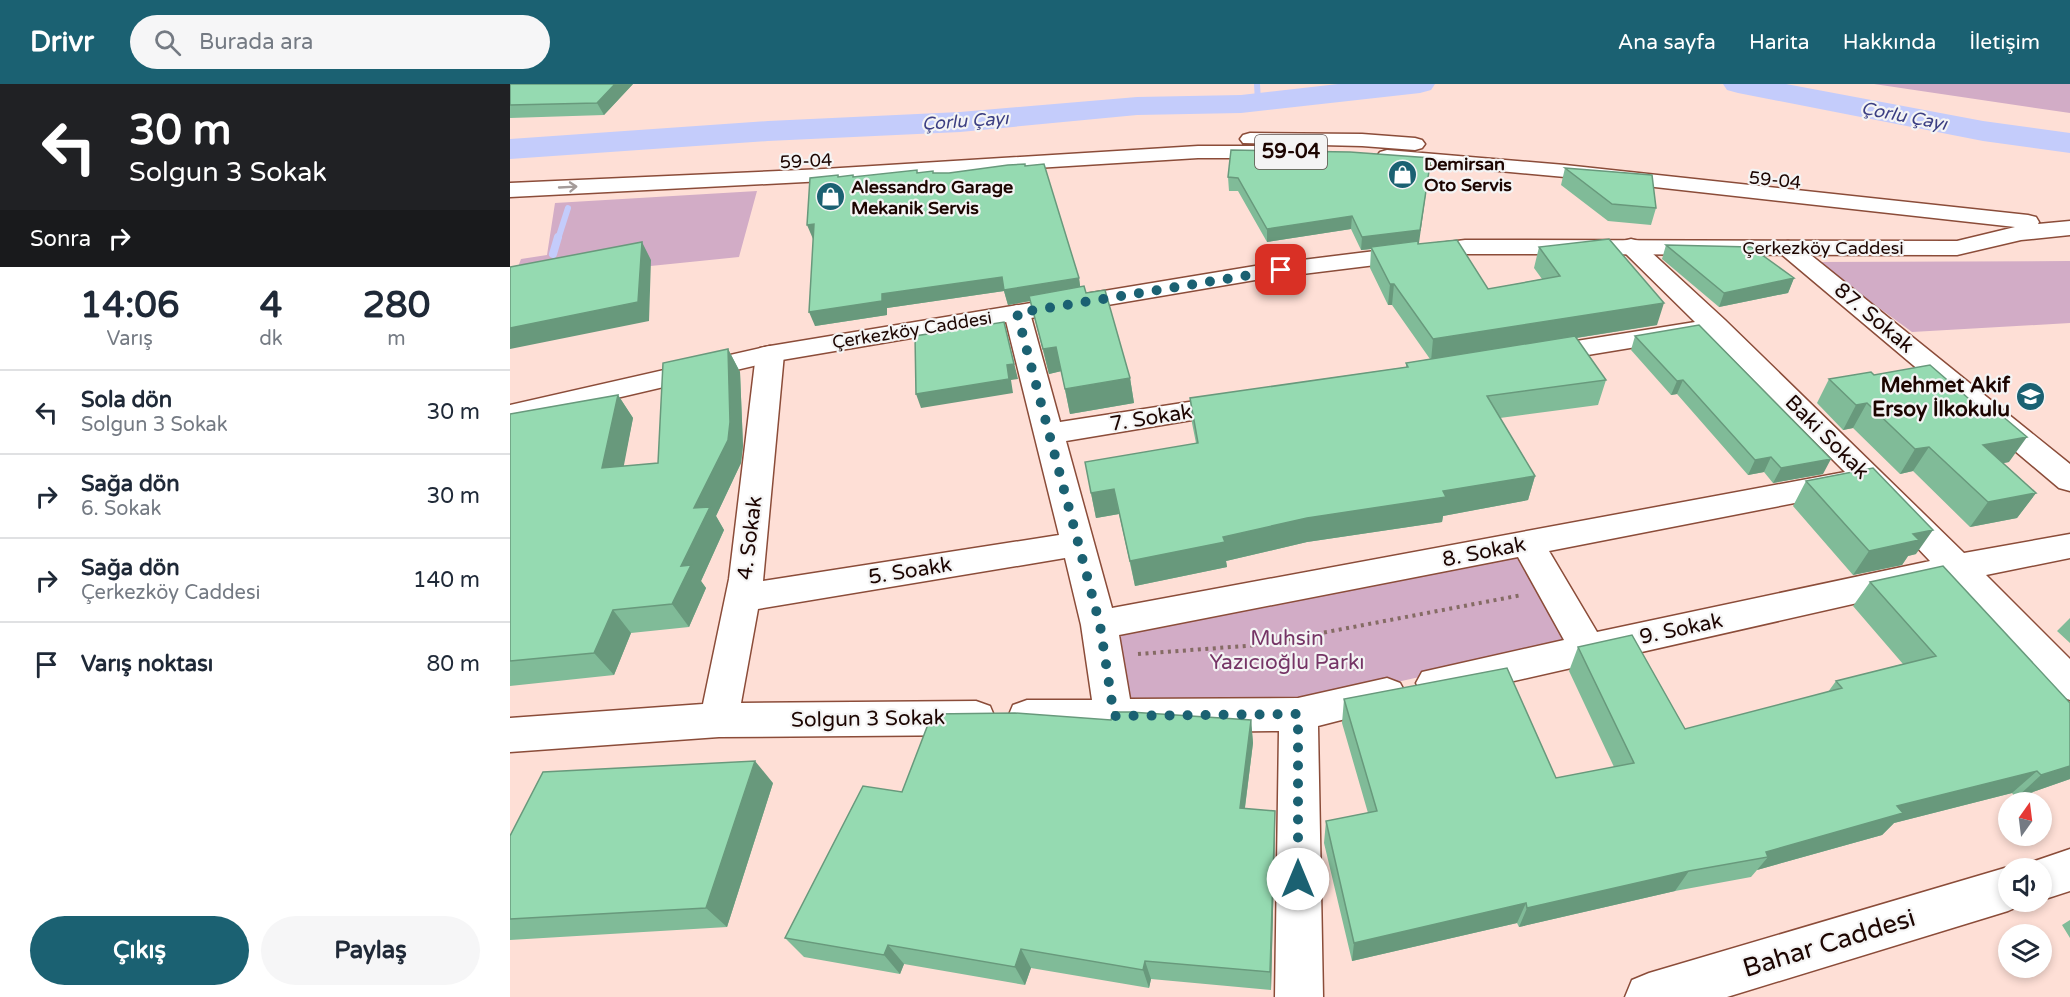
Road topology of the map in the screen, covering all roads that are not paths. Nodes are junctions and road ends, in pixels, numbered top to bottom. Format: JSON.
{"nodes":[{"id":1,"x":510,"y":174,"type":"edge"},
{"id":2,"x":510,"y":190,"type":"edge"},
{"id":3,"x":2054,"y":210,"type":"edge"},
{"id":4,"x":2070,"y":227,"type":"edge"},
{"id":5,"x":1631,"y":246,"type":"junction"},
{"id":6,"x":1788,"y":248,"type":"junction"},
{"id":7,"x":1017,"y":313,"type":"junction"},
{"id":8,"x":1716,"y":326,"type":"junction"},
{"id":9,"x":770,"y":354,"type":"junction"},
{"id":10,"x":1517,"y":358,"type":"edge"},
{"id":11,"x":1260,"y":400,"type":"edge"},
{"id":12,"x":510,"y":414,"type":"edge"},
{"id":13,"x":1049,"y":434,"type":"junction"},
{"id":14,"x":1869,"y":478,"type":"junction"},
{"id":15,"x":2070,"y":480,"type":"edge"},
{"id":16,"x":1527,"y":543,"type":"junction"},
{"id":17,"x":1078,"y":544,"type":"junction"},
{"id":18,"x":2070,"y":546,"type":"edge"},
{"id":19,"x":1959,"y":567,"type":"junction"},
{"id":20,"x":742,"y":598,"type":"junction"},
{"id":21,"x":1102,"y":641,"type":"junction"},
{"id":22,"x":1588,"y":649,"type":"junction"},
{"id":23,"x":2070,"y":684,"type":"edge"},
{"id":24,"x":1298,"y":714,"type":"junction"},
{"id":25,"x":1114,"y":716,"type":"junction"},
{"id":26,"x":719,"y":720,"type":"junction"},
{"id":27,"x":510,"y":735,"type":"edge"},
{"id":28,"x":2070,"y":870,"type":"edge"},
{"id":29,"x":2052,"y":876,"type":"edge"},
{"id":30,"x":1998,"y":892,"type":"edge"},
{"id":31,"x":1299,"y":997,"type":"edge"},
{"id":32,"x":1649,"y":997,"type":"edge"}],
"edges":[{"from":1,"to":3,"type":"main road","name":"59-04","number":"59-04"},
{"from":2,"to":4,"type":"main road","number":"59-04","one_way":true},
{"from":4,"to":6,"type":"main road","name":"Çerkezköy Caddesi"},
{"from":5,"to":6,"type":"main road","name":"Çerkezköy Caddesi"},
{"from":5,"to":7,"type":"main road","name":"Çerkezköy Caddesi"},
{"from":5,"to":8,"type":"main road","name":"Baki Sokak"},
{"from":6,"to":15,"type":"main road","name":"87. Sokak"},
{"from":7,"to":9,"type":"main road","name":"Çerkezköy Caddesi"},
{"from":7,"to":13,"type":"main road"},
{"from":8,"to":10,"type":"main road"},
{"from":8,"to":14,"type":"main road","name":"Baki Sokak"},
{"from":9,"to":12,"type":"main road","name":"Çerkezköy Caddesi"},
{"from":9,"to":20,"type":"main road","name":"4. Sokak"},
{"from":11,"to":13,"type":"main road","name":"7. Sokak"},
{"from":13,"to":17,"type":"main road"},
{"from":14,"to":16,"type":"main road","name":"8. Sokak"},
{"from":14,"to":19,"type":"main road","name":"Baki Sokak"},
{"from":16,"to":21,"type":"main road","name":"8. Sokak"},
{"from":16,"to":22,"type":"main road"},
{"from":17,"to":20,"type":"main road","name":"5. Soakk"},
{"from":17,"to":21,"type":"main road"},
{"from":18,"to":19,"type":"main road","name":"9. Sokak"},
{"from":19,"to":22,"type":"main road","name":"9. Sokak"},
{"from":19,"to":23,"type":"main road","name":"Baki Sokak"},
{"from":20,"to":26,"type":"main road","name":"4. Sokak"},
{"from":21,"to":25,"type":"main road"},
{"from":22,"to":24,"type":"main road","name":"9. Sokak"},
{"from":24,"to":25,"type":"main road","name":"Solgun 3 Sokak"},
{"from":24,"to":31,"type":"main road"},
{"from":25,"to":26,"type":"main road","name":"Solgun 3 Sokak"},
{"from":26,"to":27,"type":"main road","name":"Solgun 3 Sokak"},
{"from":28,"to":29,"type":"main road"},
{"from":30,"to":32,"type":"main road","name":"Bahar Caddesi"}]}
